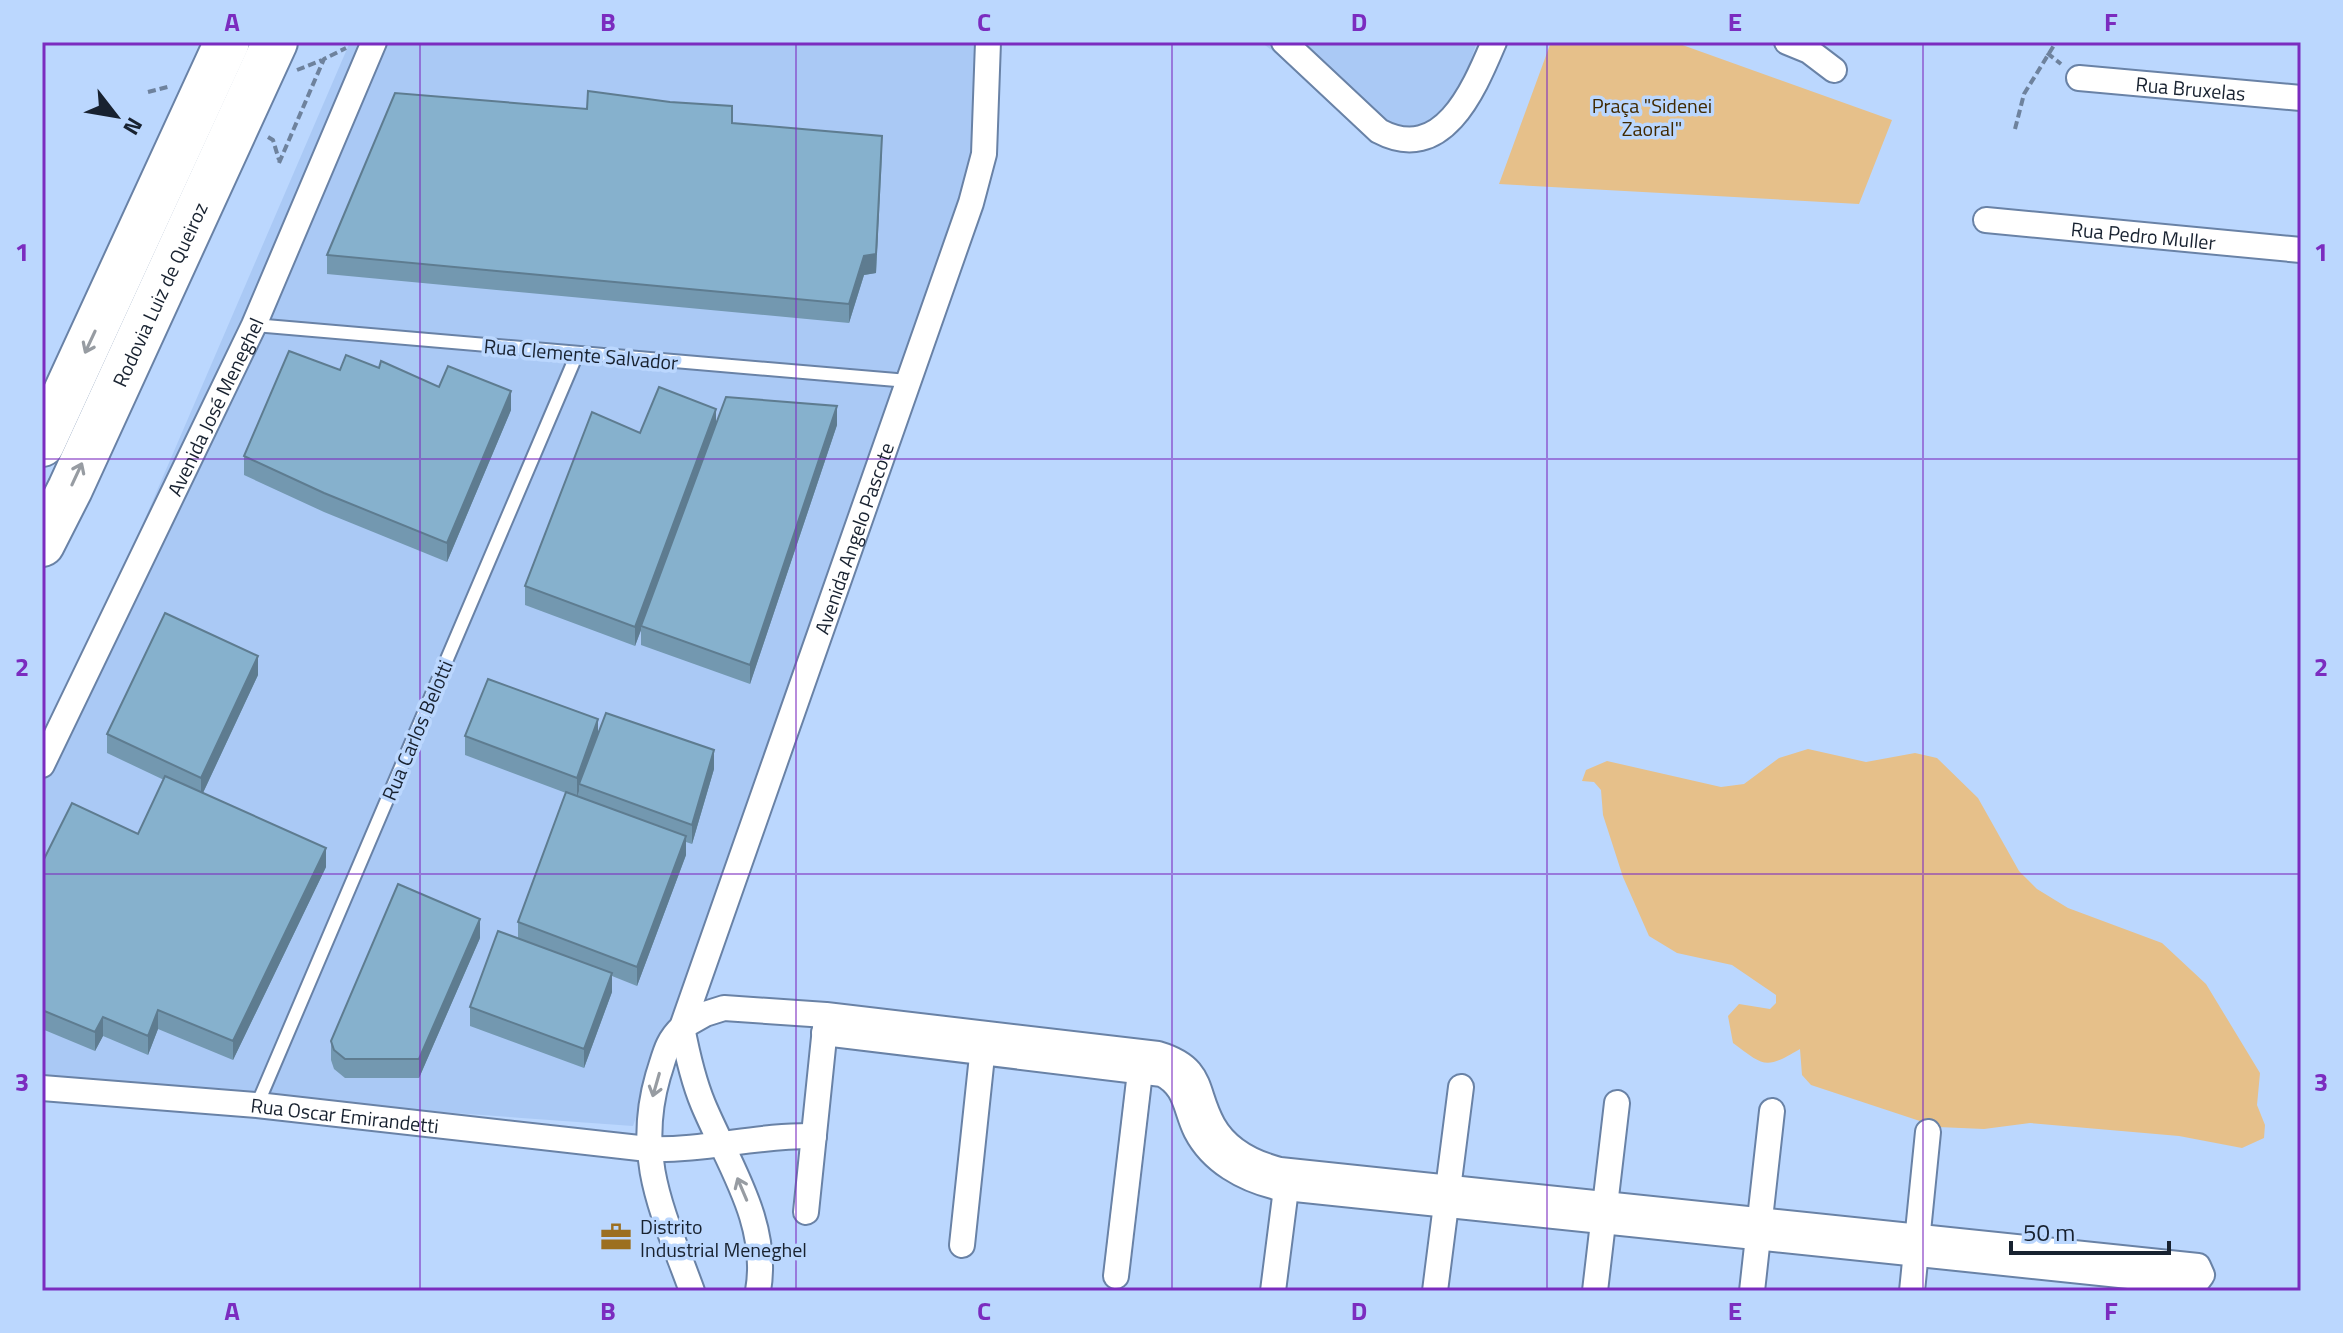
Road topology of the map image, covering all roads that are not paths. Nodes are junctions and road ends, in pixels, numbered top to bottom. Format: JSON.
{"nodes":[{"id":1,"x":227,"y":42,"type":"edge"},
{"id":2,"x":374,"y":42,"type":"edge"},
{"id":3,"x":988,"y":42,"type":"edge"},
{"id":4,"x":1284,"y":42,"type":"edge"},
{"id":5,"x":1494,"y":42,"type":"edge"},
{"id":6,"x":1787,"y":42,"type":"edge"},
{"id":7,"x":285,"y":52,"type":"edge"},
{"id":8,"x":1834,"y":70,"type":"dead end"},
{"id":9,"x":2079,"y":78,"type":"dead end"},
{"id":10,"x":2301,"y":98,"type":"edge"},
{"id":11,"x":158,"y":160,"type":"dead end"},
{"id":12,"x":235,"y":161,"type":"dead end"},
{"id":13,"x":1986,"y":220,"type":"dead end"},
{"id":14,"x":2301,"y":250,"type":"edge"},
{"id":15,"x":178,"y":254,"type":"junction"},
{"id":16,"x":119,"y":280,"type":"junction"},
{"id":17,"x":254,"y":325,"type":"junction"},
{"id":18,"x":577,"y":354,"type":"junction"},
{"id":19,"x":908,"y":381,"type":"junction"},
{"id":20,"x":42,"y":444,"type":"edge"},
{"id":21,"x":42,"y":544,"type":"edge"},
{"id":22,"x":42,"y":765,"type":"edge"},
{"id":23,"x":825,"y":1024,"type":"junction"},
{"id":24,"x":682,"y":1027,"type":"junction"},
{"id":25,"x":984,"y":1043,"type":"junction"},
{"id":26,"x":1142,"y":1061,"type":"junction"},
{"id":27,"x":1461,"y":1087,"type":"dead end"},
{"id":28,"x":42,"y":1088,"type":"edge"},
{"id":29,"x":1617,"y":1103,"type":"dead end"},
{"id":30,"x":257,"y":1105,"type":"junction"},
{"id":31,"x":1772,"y":1111,"type":"dead end"},
{"id":32,"x":1928,"y":1132,"type":"dead end"},
{"id":33,"x":814,"y":1136,"type":"junction"},
{"id":34,"x":723,"y":1145,"type":"junction"},
{"id":35,"x":648,"y":1149,"type":"junction"},
{"id":36,"x":1287,"y":1179,"type":"junction"},
{"id":37,"x":1447,"y":1196,"type":"junction"},
{"id":38,"x":806,"y":1212,"type":"dead end"},
{"id":39,"x":1604,"y":1212,"type":"junction"},
{"id":40,"x":1759,"y":1228,"type":"junction"},
{"id":41,"x":962,"y":1245,"type":"dead end"},
{"id":42,"x":1917,"y":1245,"type":"junction"},
{"id":43,"x":2076,"y":1271,"type":"edge"},
{"id":44,"x":1116,"y":1276,"type":"dead end"},
{"id":45,"x":692,"y":1291,"type":"edge"},
{"id":46,"x":758,"y":1291,"type":"edge"},
{"id":47,"x":1273,"y":1291,"type":"edge"},
{"id":48,"x":1435,"y":1291,"type":"edge"},
{"id":49,"x":1595,"y":1291,"type":"edge"},
{"id":50,"x":1752,"y":1291,"type":"edge"},
{"id":51,"x":1912,"y":1291,"type":"edge"}],
"edges":[{"from":1,"to":16,"type":"highway"},
{"from":2,"to":17,"type":"street","name":"Avenida José Meneghel"},
{"from":3,"to":19,"type":"street","name":"Avenida Angelo Pascote"},
{"from":4,"to":5,"type":"street"},
{"from":6,"to":8,"type":"street"},
{"from":7,"to":15,"type":"highway","name":"Rodovia Luiz de Queiroz"},
{"from":9,"to":10,"type":"street","name":"Rua Bruxelas"},
{"from":11,"to":16,"type":"lane"},
{"from":12,"to":15,"type":"lane"},
{"from":13,"to":14,"type":"street","name":"Rua Pedro Muller"},
{"from":21,"to":15,"type":"highway","name":"Rodovia Luiz de Queiroz","one_way":true},
{"from":16,"to":20,"type":"highway","one_way":true},
{"from":17,"to":18,"type":"lane","name":"Rua Clemente Salvador"},
{"from":17,"to":22,"type":"street","name":"Avenida José Meneghel"},
{"from":18,"to":19,"type":"lane","name":"Rua Clemente Salvador"},
{"from":18,"to":30,"type":"lane","name":"Rua Carlos Belotti"},
{"from":19,"to":24,"type":"street","name":"Avenida Angelo Pascote"},
{"from":23,"to":24,"type":"street"},
{"from":23,"to":25,"type":"street"},
{"from":23,"to":33,"type":"street"},
{"from":24,"to":34,"type":"street"},
{"from":24,"to":35,"type":"street","name":"Avenida Angelo Pascote","one_way":true},
{"from":25,"to":26,"type":"street"},
{"from":25,"to":41,"type":"street"},
{"from":26,"to":36,"type":"street"},
{"from":26,"to":44,"type":"street"},
{"from":27,"to":37,"type":"street"},
{"from":28,"to":30,"type":"street","name":"Rua Oscar Emirandetti"},
{"from":29,"to":39,"type":"street"},
{"from":30,"to":35,"type":"street","name":"Rua Oscar Emirandetti"},
{"from":31,"to":40,"type":"street"},
{"from":32,"to":42,"type":"street"},
{"from":33,"to":34,"type":"street","name":"Rua Oscar Emirandetti"},
{"from":33,"to":38,"type":"street"},
{"from":34,"to":35,"type":"street","name":"Rua Oscar Emirandetti"},
{"from":46,"to":34,"type":"street","one_way":true},
{"from":35,"to":45,"type":"street","name":"Avenida Angelo Pascote"},
{"from":36,"to":37,"type":"street"},
{"from":36,"to":47,"type":"street"},
{"from":37,"to":39,"type":"street"},
{"from":37,"to":48,"type":"street"},
{"from":39,"to":40,"type":"street"},
{"from":39,"to":49,"type":"street"},
{"from":40,"to":42,"type":"street"},
{"from":40,"to":50,"type":"street"},
{"from":42,"to":43,"type":"street"},
{"from":42,"to":51,"type":"street"}]}
